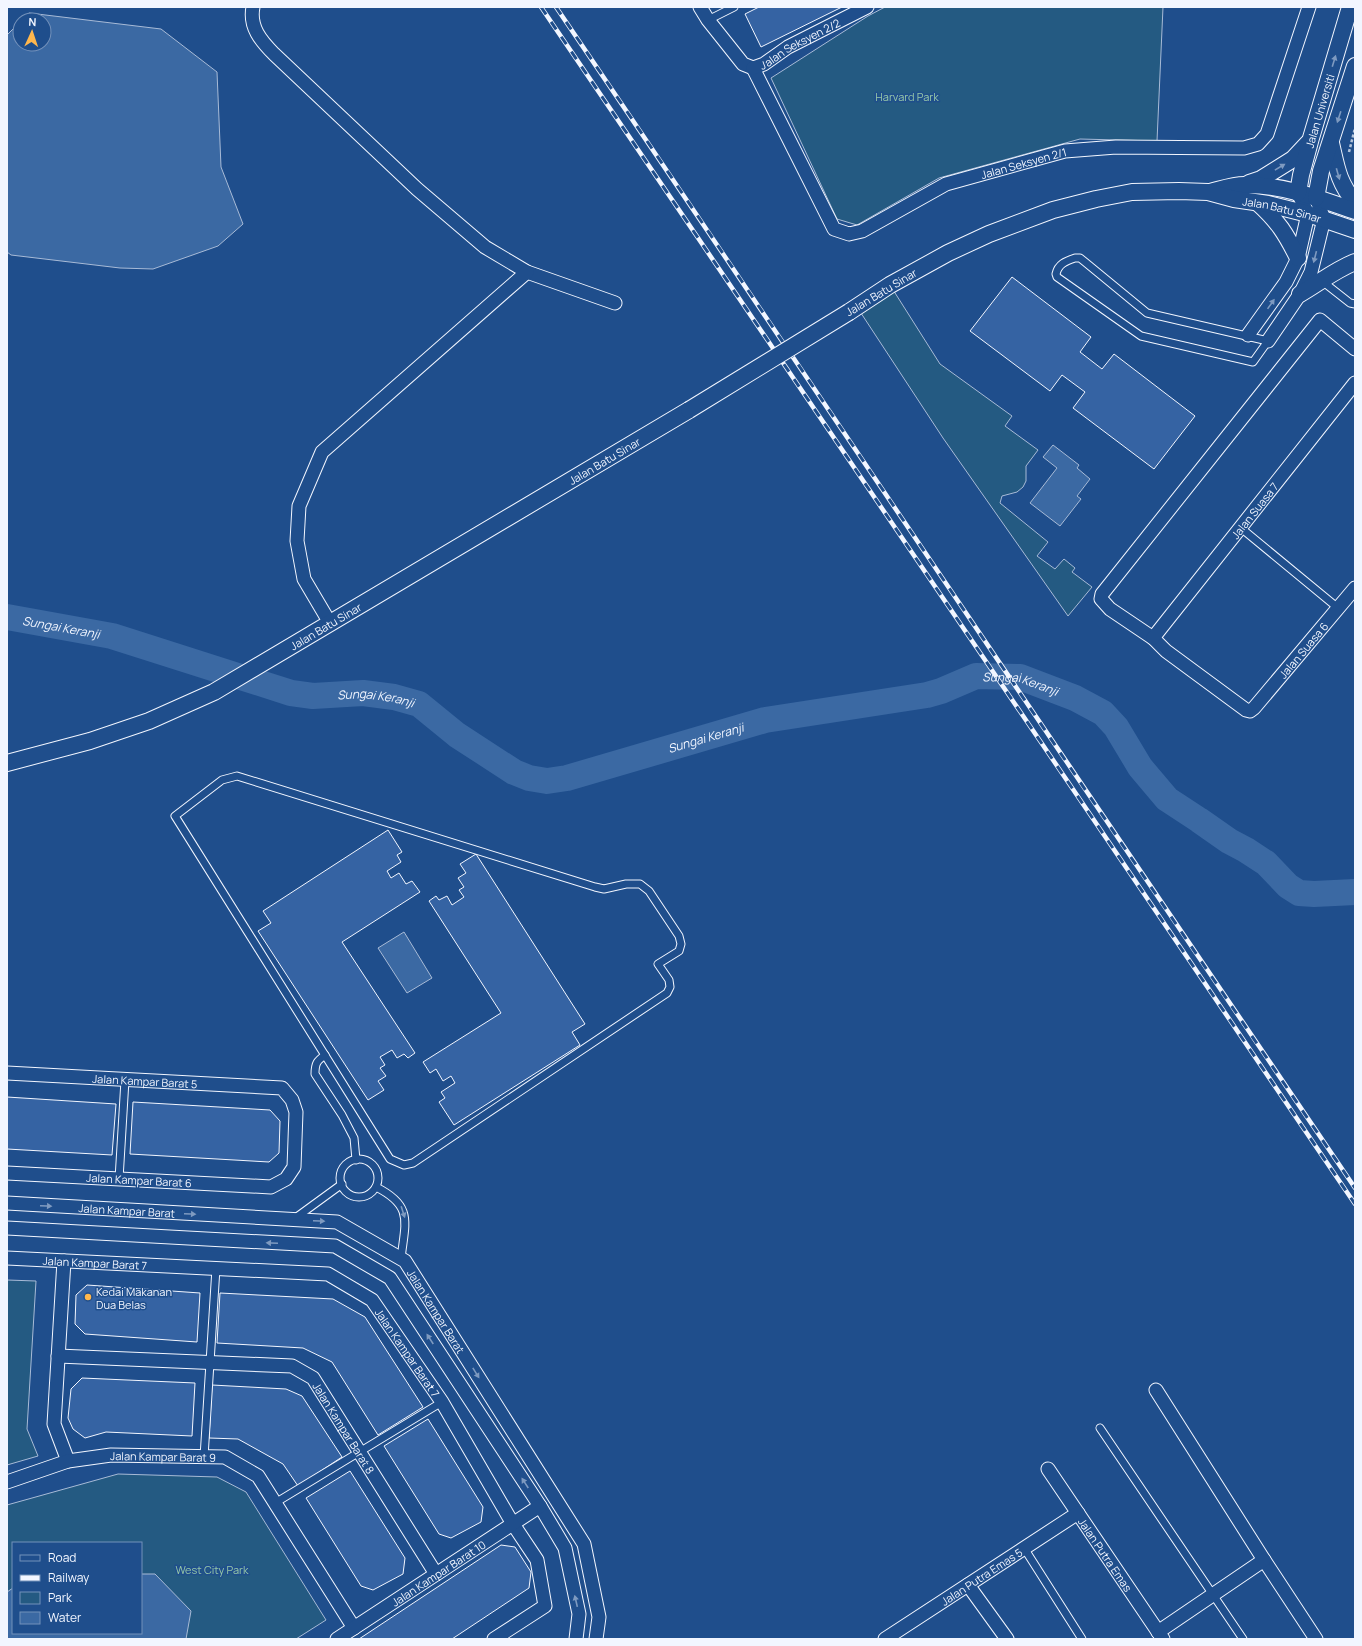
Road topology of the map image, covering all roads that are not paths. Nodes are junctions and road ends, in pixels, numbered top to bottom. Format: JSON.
{"nodes":[{"id":1,"x":253,"y":7,"type":"edge"},
{"id":2,"x":700,"y":7,"type":"edge"},
{"id":3,"x":734,"y":7,"type":"edge"},
{"id":4,"x":865,"y":7,"type":"edge"},
{"id":5,"x":1309,"y":7,"type":"edge"},
{"id":6,"x":1350,"y":7,"type":"edge"},
{"id":7,"x":708,"y":20,"type":"junction"},
{"id":8,"x":1355,"y":66,"type":"edge"},
{"id":9,"x":753,"y":68,"type":"junction"},
{"id":10,"x":1311,"y":138,"type":"junction"},
{"id":11,"x":1331,"y":141,"type":"junction"},
{"id":12,"x":1245,"y":184,"type":"junction"},
{"id":13,"x":1208,"y":192,"type":"junction"},
{"id":14,"x":1298,"y":193,"type":"junction"},
{"id":15,"x":1316,"y":198,"type":"junction"},
{"id":16,"x":1258,"y":203,"type":"junction"},
{"id":17,"x":1355,"y":203,"type":"edge"},
{"id":18,"x":1355,"y":211,"type":"edge"},
{"id":19,"x":1308,"y":214,"type":"junction"},
{"id":20,"x":1324,"y":219,"type":"junction"},
{"id":21,"x":1355,"y":230,"type":"edge"},
{"id":22,"x":1298,"y":258,"type":"junction"},
{"id":23,"x":1355,"y":262,"type":"edge"},
{"id":24,"x":527,"y":272,"type":"junction"},
{"id":25,"x":1322,"y":281,"type":"junction"},
{"id":26,"x":1300,"y":294,"type":"junction"},
{"id":27,"x":615,"y":303,"type":"dead end"},
{"id":28,"x":1355,"y":304,"type":"edge"},
{"id":29,"x":1248,"y":336,"type":"junction"},
{"id":30,"x":1268,"y":341,"type":"junction"},
{"id":31,"x":1355,"y":349,"type":"edge"},
{"id":32,"x":1355,"y":383,"type":"edge"},
{"id":33,"x":1241,"y":528,"type":"junction"},
{"id":34,"x":1355,"y":588,"type":"edge"},
{"id":35,"x":1338,"y":608,"type":"junction"},
{"id":36,"x":330,"y":623,"type":"junction"},
{"id":37,"x":1153,"y":638,"type":"junction"},
{"id":38,"x":7,"y":763,"type":"edge"},
{"id":39,"x":325,"y":1055,"type":"junction"},
{"id":40,"x":7,"y":1073,"type":"edge"},
{"id":41,"x":125,"y":1080,"type":"junction"},
{"id":42,"x":356,"y":1160,"type":"junction"},
{"id":43,"x":7,"y":1173,"type":"edge"},
{"id":44,"x":119,"y":1179,"type":"junction"},
{"id":45,"x":342,"y":1184,"type":"junction"},
{"id":46,"x":271,"y":1187,"type":"joint"},
{"id":47,"x":376,"y":1187,"type":"junction"},
{"id":48,"x":7,"y":1203,"type":"edge"},
{"id":49,"x":292,"y":1220,"type":"junction"},
{"id":50,"x":7,"y":1228,"type":"edge"},
{"id":51,"x":7,"y":1258,"type":"edge"},
{"id":52,"x":401,"y":1259,"type":"junction"},
{"id":53,"x":64,"y":1261,"type":"junction"},
{"id":54,"x":216,"y":1268,"type":"junction"},
{"id":55,"x":58,"y":1356,"type":"junction"},
{"id":56,"x":210,"y":1362,"type":"junction"},
{"id":57,"x":1156,"y":1390,"type":"dead end"},
{"id":58,"x":442,"y":1402,"type":"junction"},
{"id":59,"x":1100,"y":1428,"type":"dead end"},
{"id":60,"x":517,"y":1438,"type":"junction"},
{"id":61,"x":501,"y":1447,"type":"junction"},
{"id":62,"x":360,"y":1452,"type":"junction"},
{"id":63,"x":204,"y":1457,"type":"junction"},
{"id":64,"x":68,"y":1461,"type":"junction"},
{"id":65,"x":1048,"y":1470,"type":"dead end"},
{"id":66,"x":7,"y":1482,"type":"edge"},
{"id":67,"x":275,"y":1503,"type":"junction"},
{"id":68,"x":540,"y":1506,"type":"junction"},
{"id":69,"x":1078,"y":1513,"type":"junction"},
{"id":70,"x":514,"y":1524,"type":"junction"},
{"id":71,"x":1024,"y":1548,"type":"junction"},
{"id":72,"x":1264,"y":1560,"type":"junction"},
{"id":73,"x":436,"y":1574,"type":"junction"},
{"id":74,"x":968,"y":1585,"type":"junction"},
{"id":75,"x":1212,"y":1595,"type":"junction"},
{"id":76,"x":354,"y":1628,"type":"junction"},
{"id":77,"x":1160,"y":1635,"type":"edge"},
{"id":78,"x":337,"y":1639,"type":"edge"},
{"id":79,"x":494,"y":1639,"type":"edge"},
{"id":80,"x":576,"y":1639,"type":"edge"},
{"id":81,"x":596,"y":1639,"type":"edge"},
{"id":82,"x":885,"y":1639,"type":"edge"},
{"id":83,"x":1005,"y":1639,"type":"edge"},
{"id":84,"x":1082,"y":1639,"type":"edge"},
{"id":85,"x":1243,"y":1639,"type":"edge"},
{"id":86,"x":1316,"y":1639,"type":"edge"}],
"edges":[{"from":1,"to":24,"type":"street"},
{"from":2,"to":7,"type":"street"},
{"from":3,"to":7,"type":"lane"},
{"from":4,"to":9,"type":"street","name":"Jalan Seksyen 2/2"},
{"from":5,"to":9,"type":"street","name":"Jalan Seksyen 2/1"},
{"from":10,"to":6,"type":"street","name":"Jalan Universiti","one_way":true},
{"from":7,"to":9,"type":"street"},
{"from":8,"to":11,"type":"street","name":"Jalan Universiti","one_way":true},
{"from":12,"to":10,"type":"street","one_way":true},
{"from":10,"to":14,"type":"street","name":"Jalan Universiti"},
{"from":11,"to":15,"type":"street","name":"Jalan Universiti"},
{"from":11,"to":17,"type":"street","one_way":true},
{"from":12,"to":13,"type":"street","name":"Jalan Batu Sinar"},
{"from":12,"to":14,"type":"street","name":"Jalan Batu Sinar"},
{"from":13,"to":16,"type":"street","name":"Jalan Batu Sinar"},
{"from":13,"to":36,"type":"street","name":"Jalan Batu Sinar","bridge":true},
{"from":14,"to":15,"type":"street","name":"Jalan Batu Sinar"},
{"from":14,"to":19,"type":"street"},
{"from":15,"to":18,"type":"street","name":"Jalan Batu Sinar"},
{"from":15,"to":20,"type":"street"},
{"from":16,"to":19,"type":"street","name":"Jalan Batu Sinar"},
{"from":16,"to":22,"type":"street"},
{"from":19,"to":20,"type":"street","name":"Jalan Batu Sinar"},
{"from":19,"to":22,"type":"street"},
{"from":20,"to":21,"type":"street","name":"Jalan Batu Sinar"},
{"from":20,"to":26,"type":"street","one_way":true},
{"from":29,"to":22,"type":"street","one_way":true},
{"from":23,"to":25,"type":"street"},
{"from":24,"to":27,"type":"street"},
{"from":24,"to":36,"type":"street"},
{"from":25,"to":26,"type":"street"},
{"from":25,"to":28,"type":"lane"},
{"from":26,"to":30,"type":"street"},
{"from":29,"to":30,"type":"lane"},
{"from":29,"to":30,"type":"lane"},
{"from":31,"to":37,"type":"street"},
{"from":32,"to":33,"type":"street","name":"Jalan Suasa 7"},
{"from":33,"to":35,"type":"lane"},
{"from":33,"to":37,"type":"street","name":"Jalan Suasa 7"},
{"from":34,"to":35,"type":"street","name":"Jalan Suasa 6"},
{"from":35,"to":37,"type":"street","name":"Jalan Suasa 6"},
{"from":36,"to":38,"type":"street","name":"Jalan Batu Sinar"},
{"from":39,"to":39,"type":"lane"},
{"from":39,"to":42,"type":"lane"},
{"from":40,"to":41,"type":"street","name":"Jalan Kampar Barat 5"},
{"from":41,"to":44,"type":"lane"},
{"from":41,"to":46,"type":"street","name":"Jalan Kampar Barat 5"},
{"from":42,"to":45,"type":"lane"},
{"from":42,"to":47,"type":"lane"},
{"from":43,"to":44,"type":"street","name":"Jalan Kampar Barat 6"},
{"from":44,"to":46,"type":"street","name":"Jalan Kampar Barat 6"},
{"from":45,"to":47,"type":"lane"},
{"from":45,"to":49,"type":"lane"},
{"from":47,"to":52,"type":"lane","one_way":true},
{"from":48,"to":49,"type":"street","name":"Jalan Kampar Barat","one_way":true},
{"from":49,"to":52,"type":"street","name":"Jalan Kampar Barat","one_way":true},
{"from":61,"to":50,"type":"street","name":"Jalan Kampar Barat","one_way":true},
{"from":51,"to":53,"type":"street","name":"Jalan Kampar Barat 7"},
{"from":52,"to":60,"type":"street","name":"Jalan Kampar Barat","one_way":true},
{"from":53,"to":54,"type":"street","name":"Jalan Kampar Barat 7"},
{"from":53,"to":55,"type":"street"},
{"from":54,"to":56,"type":"lane"},
{"from":54,"to":58,"type":"street","name":"Jalan Kampar Barat 7"},
{"from":55,"to":56,"type":"street","name":"Jalan Kampar Barat 8"},
{"from":55,"to":64,"type":"street"},
{"from":56,"to":62,"type":"street","name":"Jalan Kampar Barat 8"},
{"from":56,"to":63,"type":"lane"},
{"from":57,"to":72,"type":"street"},
{"from":58,"to":62,"type":"lane"},
{"from":58,"to":70,"type":"street","name":"Jalan Kampar Barat 7"},
{"from":59,"to":75,"type":"lane"},
{"from":60,"to":61,"type":"street"},
{"from":60,"to":81,"type":"street","name":"Jalan Kampar Barat"},
{"from":68,"to":61,"type":"street","name":"Jalan Kampar Barat","one_way":true},
{"from":62,"to":67,"type":"lane"},
{"from":62,"to":73,"type":"street","name":"Jalan Kampar Barat 8"},
{"from":63,"to":64,"type":"street","name":"Jalan Kampar Barat 9"},
{"from":63,"to":67,"type":"street","name":"Jalan Kampar Barat 9"},
{"from":64,"to":66,"type":"street","name":"Jalan Kampar Barat 9"},
{"from":65,"to":69,"type":"street","name":"Jalan Putra Emas"},
{"from":67,"to":76,"type":"street","name":"Jalan Kampar Barat 9"},
{"from":68,"to":70,"type":"street","name":"Jalan Kampar Barat 10"},
{"from":80,"to":68,"type":"street","name":"Jalan Kampar Barat","one_way":true},
{"from":69,"to":71,"type":"street","name":"Jalan Putra Emas 5"},
{"from":69,"to":77,"type":"street","name":"Jalan Putra Emas"},
{"from":70,"to":73,"type":"street","name":"Jalan Kampar Barat 10"},
{"from":70,"to":79,"type":"street","name":"Jalan Kampar Barat 7"},
{"from":71,"to":74,"type":"street","name":"Jalan Putra Emas 5"},
{"from":71,"to":84,"type":"lane"},
{"from":72,"to":75,"type":"street"},
{"from":72,"to":86,"type":"street"},
{"from":73,"to":76,"type":"street","name":"Jalan Kampar Barat 10"},
{"from":74,"to":82,"type":"street","name":"Jalan Putra Emas 5"},
{"from":74,"to":83,"type":"street"},
{"from":75,"to":77,"type":"street"},
{"from":75,"to":85,"type":"lane"},
{"from":76,"to":78,"type":"street","name":"Jalan Kampar Barat 10"}]}
